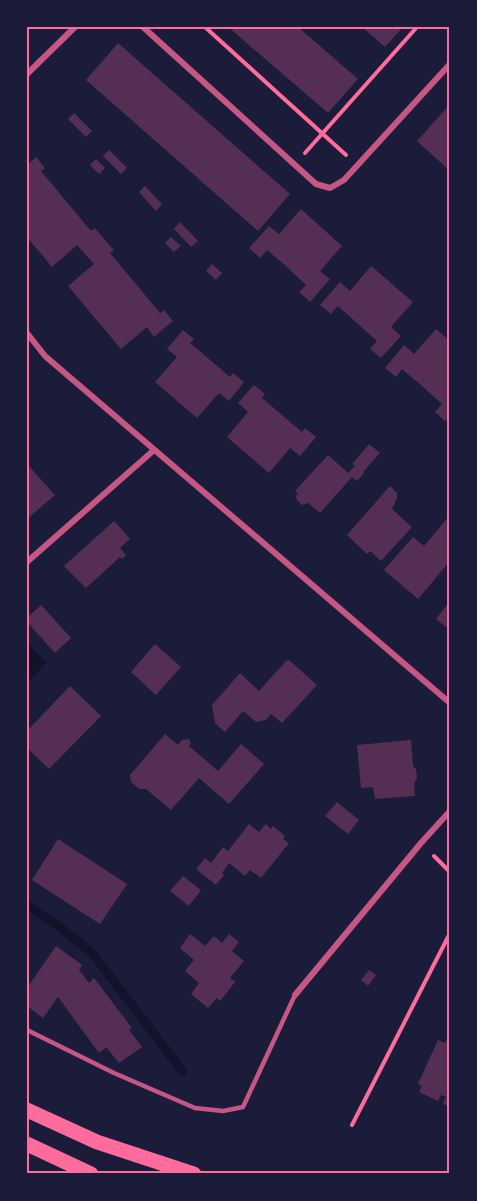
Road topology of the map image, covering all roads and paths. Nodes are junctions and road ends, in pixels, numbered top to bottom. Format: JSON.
{"nodes":[{"id":1,"x":75,"y":27,"type":"edge"},
{"id":2,"x":142,"y":27,"type":"edge"},
{"id":3,"x":205,"y":27,"type":"edge"},
{"id":4,"x":417,"y":27,"type":"edge"},
{"id":5,"x":450,"y":64,"type":"edge"},
{"id":6,"x":27,"y":74,"type":"edge"},
{"id":7,"x":322,"y":133,"type":"junction"},
{"id":8,"x":294,"y":164,"type":"junction"},
{"id":9,"x":357,"y":166,"type":"junction"},
{"id":10,"x":27,"y":333,"type":"edge"},
{"id":11,"x":154,"y":450,"type":"junction"},
{"id":12,"x":27,"y":562,"type":"edge"},
{"id":13,"x":450,"y":703,"type":"edge"},
{"id":14,"x":450,"y":811,"type":"edge"},
{"id":15,"x":450,"y":933,"type":"edge"},
{"id":16,"x":295,"y":995,"type":"joint"},
{"id":17,"x":27,"y":1030,"type":"edge"},
{"id":18,"x":27,"y":1110,"type":"edge"},
{"id":19,"x":352,"y":1125,"type":"dead end"},
{"id":20,"x":27,"y":1144,"type":"edge"},
{"id":21,"x":91,"y":1174,"type":"edge"},
{"id":22,"x":194,"y":1174,"type":"edge"}],
"edges":[{"from":1,"to":6,"type":"street"},
{"from":2,"to":8,"type":"street"},
{"from":3,"to":7,"type":"path"},
{"from":4,"to":7,"type":"path"},
{"from":5,"to":9,"type":"street"},
{"from":7,"to":8,"type":"path"},
{"from":7,"to":9,"type":"path"},
{"from":8,"to":9,"type":"street"},
{"from":10,"to":11,"type":"street"},
{"from":11,"to":12,"type":"street"},
{"from":11,"to":13,"type":"street"},
{"from":14,"to":16,"type":"street"},
{"from":15,"to":19,"type":"path"},
{"from":16,"to":17,"type":"lane"},
{"from":18,"to":22,"type":"main road"},
{"from":20,"to":21,"type":"main road"}]}
